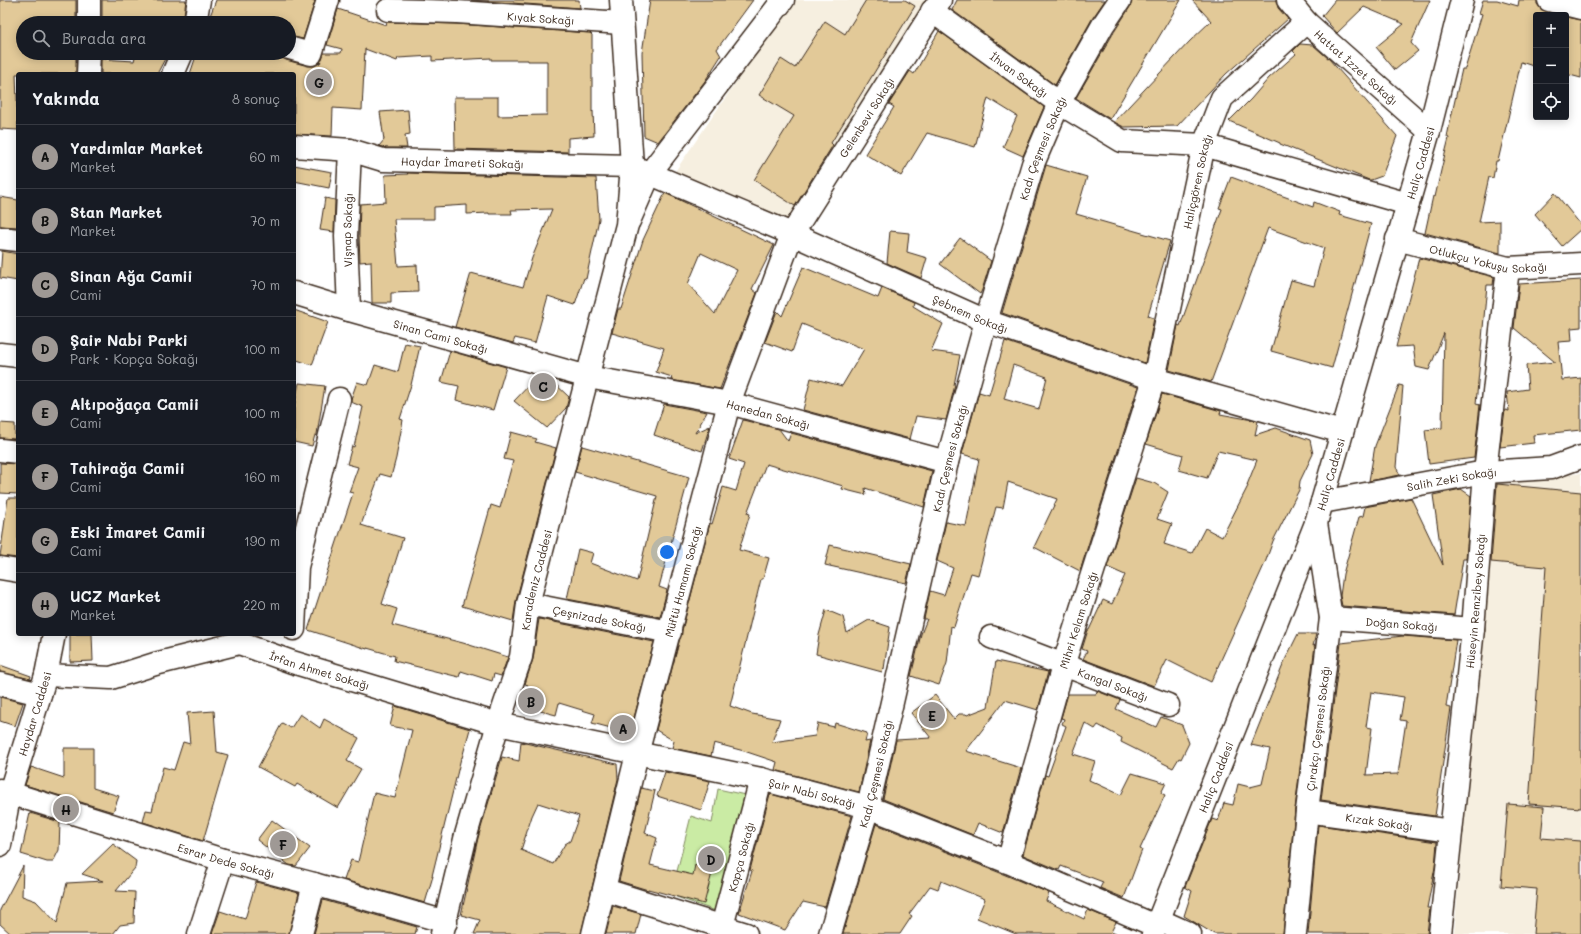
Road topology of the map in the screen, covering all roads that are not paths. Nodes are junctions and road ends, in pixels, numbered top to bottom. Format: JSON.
{"nodes":[{"id":1,"x":89,"y":0,"type":"edge"},
{"id":2,"x":199,"y":0,"type":"edge"},
{"id":3,"x":328,"y":0,"type":"edge"},
{"id":4,"x":621,"y":0,"type":"edge"},
{"id":5,"x":783,"y":0,"type":"edge"},
{"id":6,"x":1120,"y":0,"type":"edge"},
{"id":7,"x":1288,"y":0,"type":"edge"},
{"id":8,"x":1462,"y":0,"type":"edge"},
{"id":9,"x":1549,"y":0,"type":"edge"},
{"id":10,"x":455,"y":6,"type":"edge"},
{"id":11,"x":936,"y":6,"type":"edge"},
{"id":12,"x":1581,"y":8,"type":"edge"},
{"id":13,"x":388,"y":10,"type":"dead end"},
{"id":14,"x":89,"y":16,"type":"edge"},
{"id":15,"x":196,"y":16,"type":"edge"},
{"id":16,"x":1306,"y":22,"type":"junction"},
{"id":17,"x":622,"y":23,"type":"junction"},
{"id":18,"x":296,"y":50,"type":"edge"},
{"id":19,"x":89,"y":60,"type":"edge"},
{"id":20,"x":179,"y":60,"type":"edge"},
{"id":21,"x":88,"y":72,"type":"edge"},
{"id":22,"x":174,"y":72,"type":"edge"},
{"id":23,"x":1059,"y":103,"type":"junction"},
{"id":24,"x":1429,"y":131,"type":"junction"},
{"id":25,"x":1204,"y":145,"type":"junction"},
{"id":26,"x":296,"y":146,"type":"edge"},
{"id":27,"x":350,"y":150,"type":"junction"},
{"id":28,"x":641,"y":170,"type":"junction"},
{"id":29,"x":1408,"y":204,"type":"junction"},
{"id":30,"x":792,"y":234,"type":"junction"},
{"id":31,"x":0,"y":238,"type":"edge"},
{"id":32,"x":1397,"y":239,"type":"junction"},
{"id":33,"x":16,"y":240,"type":"edge"},
{"id":34,"x":1581,"y":264,"type":"edge"},
{"id":35,"x":1508,"y":268,"type":"junction"},
{"id":36,"x":296,"y":294,"type":"edge"},
{"id":37,"x":349,"y":310,"type":"junction"},
{"id":38,"x":986,"y":321,"type":"junction"},
{"id":39,"x":0,"y":354,"type":"edge"},
{"id":40,"x":16,"y":356,"type":"edge"},
{"id":41,"x":588,"y":377,"type":"junction"},
{"id":42,"x":1154,"y":378,"type":"junction"},
{"id":43,"x":339,"y":399,"type":"dead end"},
{"id":44,"x":729,"y":403,"type":"junction"},
{"id":45,"x":1342,"y":432,"type":"junction"},
{"id":46,"x":0,"y":450,"type":"edge"},
{"id":47,"x":16,"y":452,"type":"edge"},
{"id":48,"x":1581,"y":456,"type":"edge"},
{"id":49,"x":947,"y":462,"type":"junction"},
{"id":50,"x":1485,"y":472,"type":"junction"},
{"id":51,"x":1322,"y":502,"type":"junction"},
{"id":52,"x":1316,"y":523,"type":"junction"},
{"id":53,"x":296,"y":567,"type":"edge"},
{"id":54,"x":0,"y":568,"type":"edge"},
{"id":55,"x":16,"y":571,"type":"edge"},
{"id":56,"x":528,"y":604,"type":"junction"},
{"id":57,"x":1331,"y":618,"type":"junction"},
{"id":58,"x":1473,"y":630,"type":"junction"},
{"id":59,"x":670,"y":632,"type":"junction"},
{"id":60,"x":54,"y":636,"type":"edge"},
{"id":61,"x":294,"y":636,"type":"edge"},
{"id":62,"x":991,"y":637,"type":"dead end"},
{"id":63,"x":238,"y":639,"type":"edge"},
{"id":64,"x":292,"y":662,"type":"junction"},
{"id":65,"x":1063,"y":666,"type":"junction"},
{"id":66,"x":0,"y":684,"type":"edge"},
{"id":67,"x":43,"y":684,"type":"junction"},
{"id":68,"x":1168,"y":705,"type":"dead end"},
{"id":69,"x":498,"y":724,"type":"junction"},
{"id":70,"x":637,"y":754,"type":"junction"},
{"id":71,"x":761,"y":780,"type":"junction"},
{"id":72,"x":5,"y":791,"type":"edge"},
{"id":73,"x":868,"y":807,"type":"junction"},
{"id":74,"x":1307,"y":811,"type":"junction"},
{"id":75,"x":1452,"y":831,"type":"junction"},
{"id":76,"x":0,"y":845,"type":"edge"},
{"id":77,"x":222,"y":860,"type":"junction"},
{"id":78,"x":1008,"y":862,"type":"junction"},
{"id":79,"x":314,"y":884,"type":"junction"},
{"id":80,"x":605,"y":890,"type":"junction"},
{"id":81,"x":1156,"y":927,"type":"edge"},
{"id":82,"x":444,"y":928,"type":"edge"},
{"id":83,"x":720,"y":930,"type":"edge"},
{"id":84,"x":198,"y":934,"type":"edge"},
{"id":85,"x":300,"y":934,"type":"edge"},
{"id":86,"x":593,"y":934,"type":"edge"},
{"id":87,"x":746,"y":934,"type":"edge"},
{"id":88,"x":830,"y":934,"type":"edge"},
{"id":89,"x":1190,"y":934,"type":"edge"},
{"id":90,"x":1295,"y":934,"type":"edge"},
{"id":91,"x":1440,"y":934,"type":"edge"}],
"edges":[{"from":1,"to":14,"type":"street"},
{"from":2,"to":15,"type":"street"},
{"from":3,"to":18,"type":"street"},
{"from":4,"to":17,"type":"street","name":"Karadeniz Caddesi"},
{"from":5,"to":28,"type":"street"},
{"from":6,"to":23,"type":"street","name":"Kadı Çeşmesi Sokağı"},
{"from":7,"to":16,"type":"street","name":"Hattat İzzet Sokağı"},
{"from":8,"to":24,"type":"street","name":"Haliç Caddesi"},
{"from":9,"to":12,"type":"street"},
{"from":10,"to":13,"type":"street","name":"Kıyak Sokağı"},
{"from":10,"to":17,"type":"street","name":"Kıyak Sokağı"},
{"from":11,"to":23,"type":"street","name":"İhvan Sokağı"},
{"from":11,"to":30,"type":"street","name":"Gelenbevi Sokağı"},
{"from":16,"to":24,"type":"street","name":"Hattat İzzet Sokağı"},
{"from":16,"to":25,"type":"street","name":"Haliçgören Sokağı"},
{"from":17,"to":28,"type":"street","name":"Karadeniz Caddesi"},
{"from":19,"to":21,"type":"street"},
{"from":20,"to":22,"type":"street"},
{"from":23,"to":25,"type":"street","name":"İhvan Sokağı"},
{"from":23,"to":38,"type":"street","name":"Kadı Çeşmesi Sokağı"},
{"from":24,"to":29,"type":"street","name":"Haliç Caddesi"},
{"from":25,"to":29,"type":"street","name":"İhvan Sokağı"},
{"from":25,"to":42,"type":"street","name":"Haliçgören Sokağı"},
{"from":26,"to":27,"type":"street","name":"Haydar İmareti Sokağı"},
{"from":27,"to":28,"type":"street","name":"Haydar İmareti Sokağı"},
{"from":27,"to":37,"type":"street","name":"Vişnap Sokağı"},
{"from":28,"to":30,"type":"street","name":"Şebnem Sokağı"},
{"from":28,"to":41,"type":"street","name":"Karadeniz Caddesi"},
{"from":29,"to":32,"type":"street","name":"Haliç Caddesi"},
{"from":30,"to":38,"type":"street","name":"Şebnem Sokağı"},
{"from":30,"to":44,"type":"street","name":"Müftü Hamamı Sokağı"},
{"from":31,"to":33,"type":"street"},
{"from":32,"to":35,"type":"street","name":"Otlukçu Yokuşu Sokağı"},
{"from":32,"to":45,"type":"street","name":"Haliç Caddesi"},
{"from":34,"to":35,"type":"street","name":"Otlukçu Yokuşu Sokağı"},
{"from":35,"to":50,"type":"street","name":"Hüseyin Remzibey Sokağı"},
{"from":36,"to":37,"type":"street","name":"Sinan Cami Sokağı"},
{"from":37,"to":41,"type":"street","name":"Sinan Cami Sokağı"},
{"from":38,"to":42,"type":"street","name":"Şebnem Sokağı"},
{"from":38,"to":49,"type":"street","name":"Kadı Çeşmesi Sokağı"},
{"from":39,"to":40,"type":"street"},
{"from":41,"to":44,"type":"street","name":"Hanedan Sokağı"},
{"from":41,"to":56,"type":"street","name":"Karadeniz Caddesi"},
{"from":42,"to":45,"type":"street","name":"Şebnem Sokağı"},
{"from":42,"to":65,"type":"street","name":"Mihri Kelam Sokağı"},
{"from":43,"to":53,"type":"street"},
{"from":44,"to":49,"type":"street","name":"Hanedan Sokağı"},
{"from":44,"to":59,"type":"street","name":"Müftü Hamamı Sokağı"},
{"from":45,"to":51,"type":"street","name":"Haliç Caddesi"},
{"from":46,"to":47,"type":"street"},
{"from":48,"to":50,"type":"street","name":"Salih Zeki Sokağı"},
{"from":49,"to":73,"type":"street","name":"Kadı Çeşmesi Sokağı"},
{"from":50,"to":51,"type":"street","name":"Salih Zeki Sokağı"},
{"from":50,"to":58,"type":"street","name":"Hüseyin Remzibey Sokağı"},
{"from":51,"to":52,"type":"street","name":"Haliç Caddesi"},
{"from":52,"to":57,"type":"street","name":"Çırakçı Çeşmesi Sokağı"},
{"from":52,"to":81,"type":"street","name":"Haliç Caddesi"},
{"from":54,"to":55,"type":"street"},
{"from":56,"to":59,"type":"street","name":"Çeşnizade Sokağı"},
{"from":56,"to":69,"type":"street","name":"Karadeniz Caddesi"},
{"from":57,"to":58,"type":"street","name":"Doğan Sokağı"},
{"from":57,"to":74,"type":"street","name":"Çırakçı Çeşmesi Sokağı"},
{"from":58,"to":75,"type":"street","name":"Hüseyin Remzibey Sokağı"},
{"from":59,"to":70,"type":"street","name":"Müftü Hamamı Sokağı"},
{"from":60,"to":67,"type":"street","name":"Haydar Caddesi"},
{"from":61,"to":64,"type":"street"},
{"from":62,"to":65,"type":"street","name":"Kangal Sokağı"},
{"from":63,"to":64,"type":"street","name":"İrfan Ahmet Sokağı"},
{"from":63,"to":67,"type":"street","name":"İrfan Ahmet Sokağı"},
{"from":64,"to":69,"type":"street","name":"İrfan Ahmet Sokağı"},
{"from":65,"to":68,"type":"street","name":"Kangal Sokağı"},
{"from":65,"to":78,"type":"street","name":"Mihri Kelam Sokağı"},
{"from":66,"to":67,"type":"street","name":"İrfan Ahmet Sokağı"},
{"from":67,"to":72,"type":"street","name":"Haydar Caddesi"},
{"from":69,"to":70,"type":"street","name":"Şair Nabi Sokağı"},
{"from":69,"to":82,"type":"street","name":"Karadeniz Caddesi"},
{"from":70,"to":71,"type":"street","name":"Şair Nabi Sokağı"},
{"from":70,"to":80,"type":"street","name":"Müftü Hamamı Sokağı"},
{"from":71,"to":73,"type":"street","name":"Şair Nabi Sokağı"},
{"from":71,"to":83,"type":"street","name":"Kopça Sokağı"},
{"from":72,"to":76,"type":"street","name":"Haydar Caddesi"},
{"from":72,"to":77,"type":"street","name":"Esrar Dede Sokağı"},
{"from":73,"to":78,"type":"street","name":"Şair Nabi Sokağı"},
{"from":73,"to":88,"type":"street","name":"Kadı Çeşmesi Sokağı"},
{"from":74,"to":75,"type":"street","name":"Kızak Sokağı"},
{"from":74,"to":90,"type":"street","name":"Çırakçı Çeşmesi Sokağı"},
{"from":75,"to":91,"type":"street","name":"Hüseyin Remzibey Sokağı"},
{"from":77,"to":79,"type":"street","name":"Esrar Dede Sokağı"},
{"from":77,"to":84,"type":"street"},
{"from":78,"to":81,"type":"street","name":"Şair Nabi Sokağı"},
{"from":79,"to":82,"type":"street","name":"Esrar Dede Sokağı"},
{"from":79,"to":85,"type":"street"},
{"from":80,"to":83,"type":"street"},
{"from":80,"to":86,"type":"street","name":"Müftü Hamamı Sokağı"},
{"from":81,"to":89,"type":"street","name":"Şair Nabi Sokağı"},
{"from":83,"to":87,"type":"street"}]}
